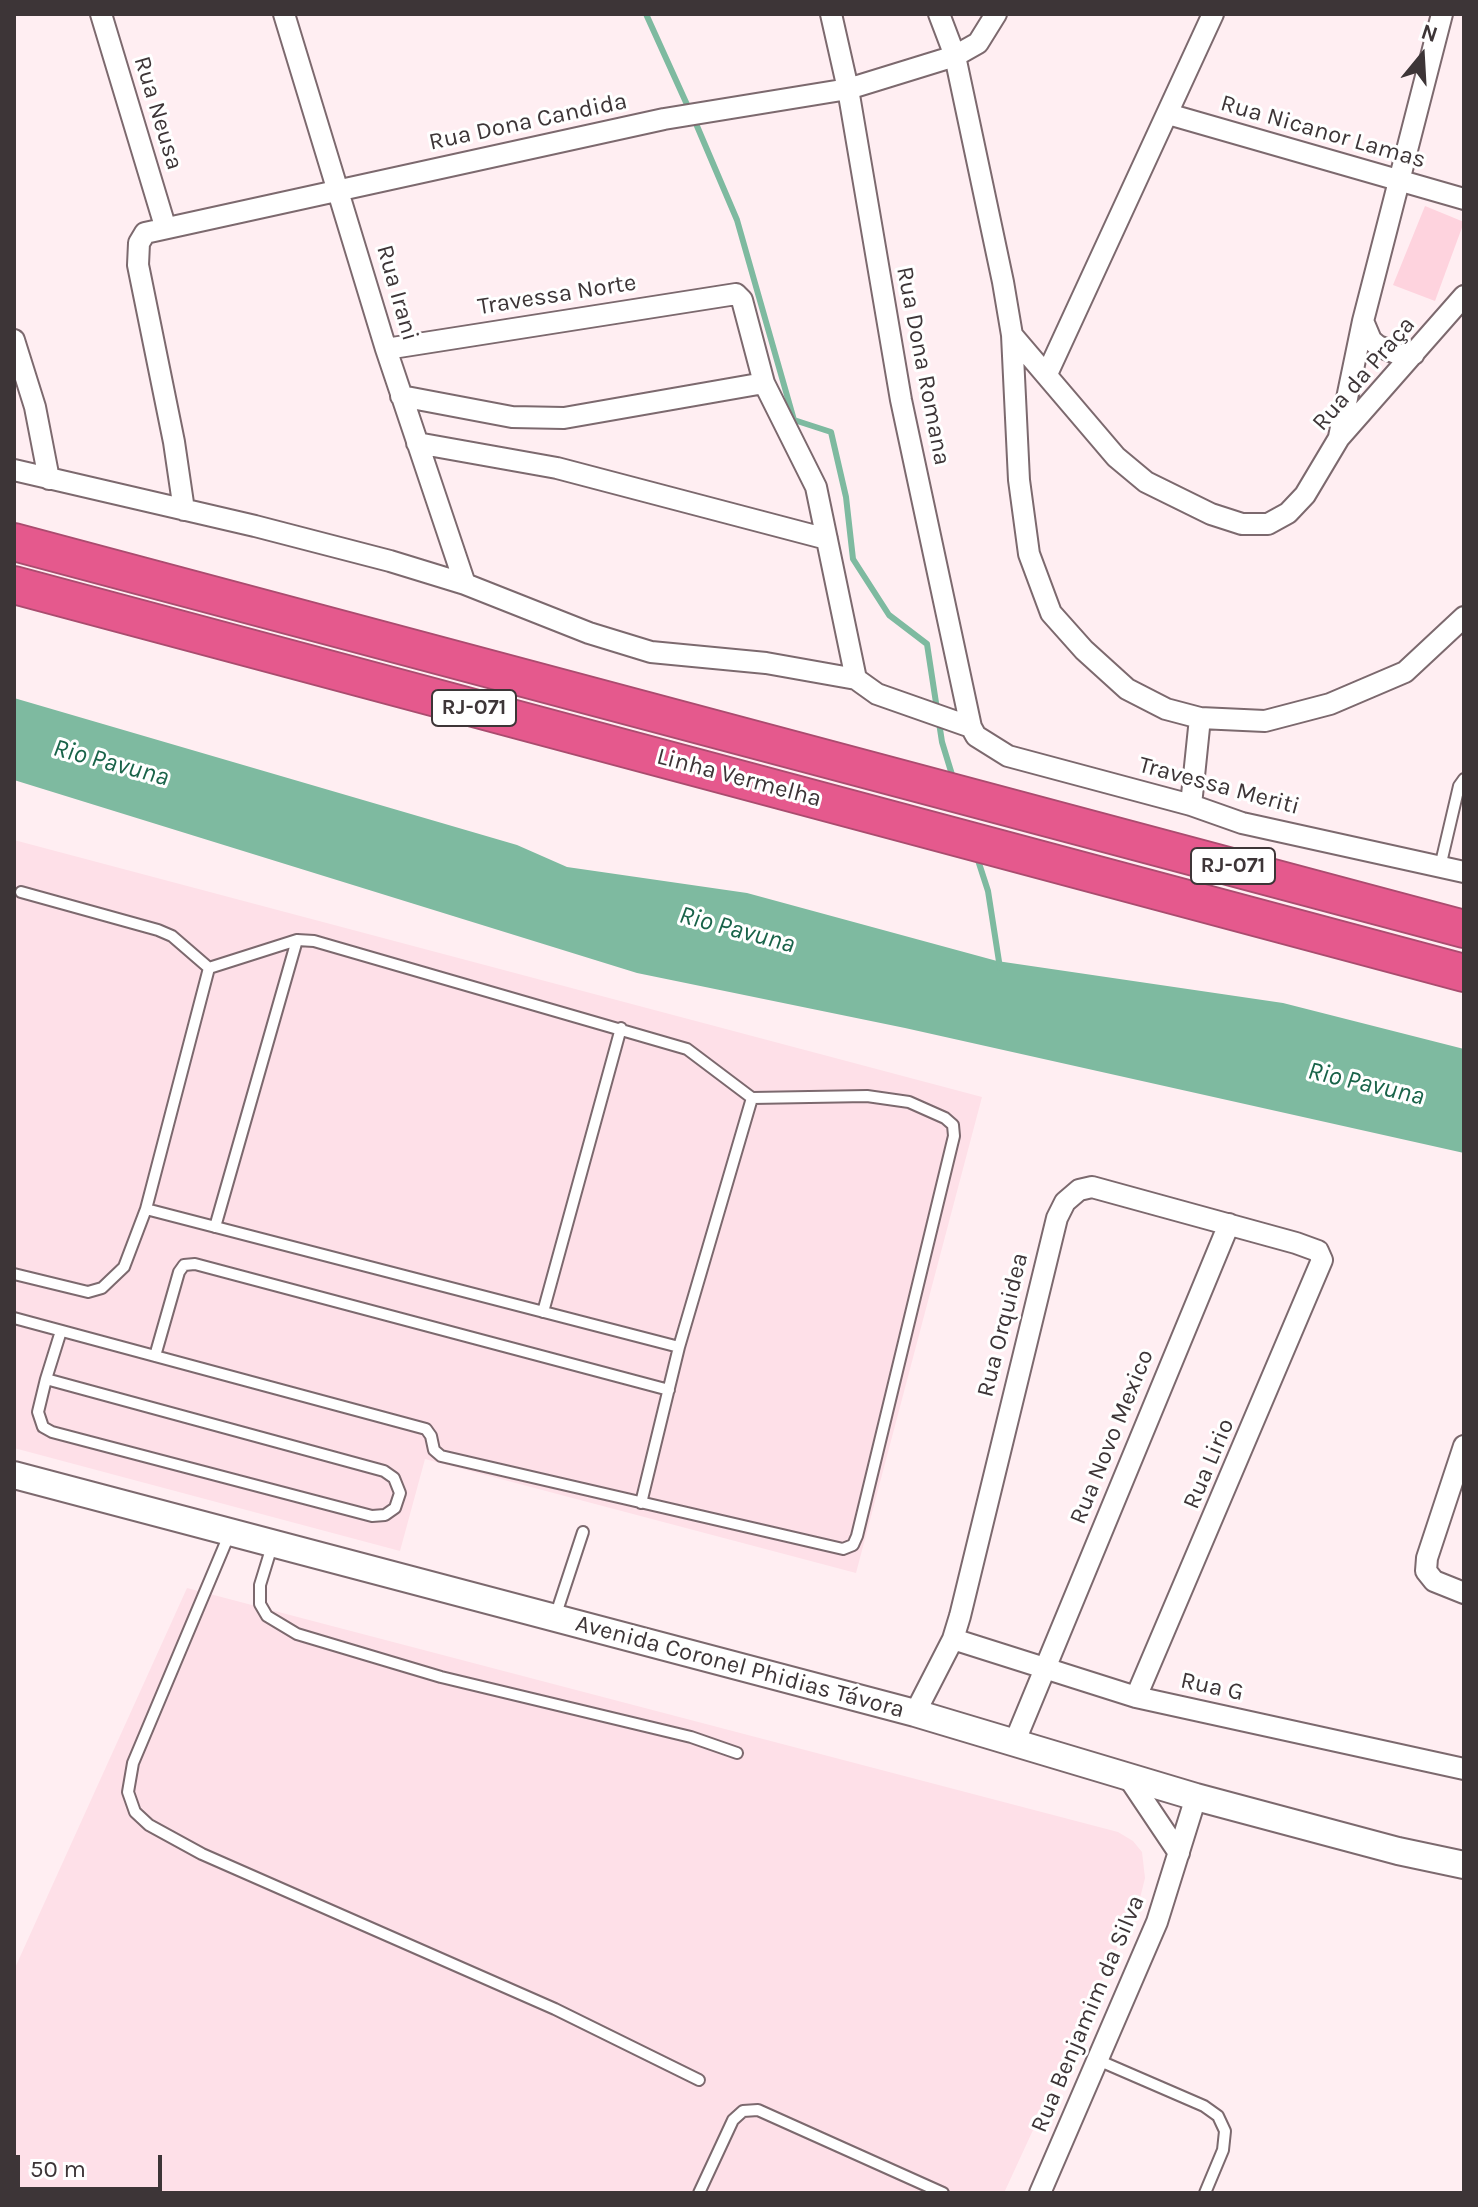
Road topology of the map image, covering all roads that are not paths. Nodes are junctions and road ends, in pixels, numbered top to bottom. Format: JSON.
{"nodes":[{"id":1,"x":101,"y":14,"type":"edge"},
{"id":2,"x":284,"y":14,"type":"edge"},
{"id":3,"x":831,"y":14,"type":"edge"},
{"id":4,"x":939,"y":14,"type":"edge"},
{"id":5,"x":996,"y":14,"type":"edge"},
{"id":6,"x":1213,"y":14,"type":"edge"},
{"id":7,"x":1442,"y":14,"type":"edge"},
{"id":8,"x":955,"y":56,"type":"junction"},
{"id":9,"x":848,"y":89,"type":"junction"},
{"id":10,"x":1168,"y":114,"type":"junction"},
{"id":11,"x":1400,"y":181,"type":"junction"},
{"id":12,"x":340,"y":190,"type":"junction"},
{"id":13,"x":1464,"y":199,"type":"edge"},
{"id":14,"x":165,"y":226,"type":"junction"},
{"id":15,"x":1464,"y":296,"type":"edge"},
{"id":16,"x":1363,"y":321,"type":"junction"},
{"id":17,"x":1012,"y":335,"type":"junction"},
{"id":18,"x":14,"y":340,"type":"edge"},
{"id":19,"x":386,"y":349,"type":"junction"},
{"id":20,"x":1414,"y":354,"type":"junction"},
{"id":21,"x":1047,"y":374,"type":"junction"},
{"id":22,"x":764,"y":383,"type":"junction"},
{"id":23,"x":401,"y":396,"type":"junction"},
{"id":24,"x":1339,"y":438,"type":"junction"},
{"id":25,"x":417,"y":443,"type":"junction"},
{"id":26,"x":14,"y":470,"type":"edge"},
{"id":27,"x":49,"y":479,"type":"junction"},
{"id":28,"x":184,"y":510,"type":"junction"},
{"id":29,"x":827,"y":539,"type":"junction"},
{"id":30,"x":14,"y":542,"type":"edge"},
{"id":31,"x":465,"y":584,"type":"junction"},
{"id":32,"x":14,"y":585,"type":"edge"},
{"id":33,"x":1464,"y":617,"type":"edge"},
{"id":34,"x":856,"y":679,"type":"junction"},
{"id":35,"x":1200,"y":718,"type":"junction"},
{"id":36,"x":962,"y":724,"type":"junction"},
{"id":37,"x":1464,"y":779,"type":"edge"},
{"id":38,"x":1191,"y":805,"type":"junction"},
{"id":39,"x":1440,"y":867,"type":"junction"},
{"id":40,"x":1464,"y":872,"type":"edge"},
{"id":41,"x":21,"y":892,"type":"dead end"},
{"id":42,"x":1464,"y":929,"type":"edge"},
{"id":43,"x":297,"y":940,"type":"junction"},
{"id":44,"x":209,"y":968,"type":"junction"},
{"id":45,"x":1464,"y":973,"type":"edge"},
{"id":46,"x":621,"y":1028,"type":"junction"},
{"id":47,"x":752,"y":1098,"type":"junction"},
{"id":48,"x":146,"y":1209,"type":"junction"},
{"id":49,"x":1229,"y":1224,"type":"junction"},
{"id":50,"x":215,"y":1227,"type":"junction"},
{"id":51,"x":1318,"y":1251,"type":"joint"},
{"id":52,"x":14,"y":1274,"type":"edge"},
{"id":53,"x":543,"y":1312,"type":"junction"},
{"id":54,"x":14,"y":1318,"type":"edge"},
{"id":55,"x":61,"y":1331,"type":"junction"},
{"id":56,"x":679,"y":1347,"type":"junction"},
{"id":57,"x":155,"y":1356,"type":"junction"},
{"id":58,"x":46,"y":1379,"type":"junction"},
{"id":59,"x":669,"y":1390,"type":"junction"},
{"id":60,"x":1464,"y":1446,"type":"edge"},
{"id":61,"x":14,"y":1475,"type":"edge"},
{"id":62,"x":641,"y":1503,"type":"junction"},
{"id":63,"x":583,"y":1532,"type":"dead end"},
{"id":64,"x":229,"y":1533,"type":"junction"},
{"id":65,"x":273,"y":1544,"type":"junction"},
{"id":66,"x":1464,"y":1593,"type":"edge"},
{"id":67,"x":555,"y":1619,"type":"junction"},
{"id":68,"x":953,"y":1639,"type":"junction"},
{"id":69,"x":1045,"y":1669,"type":"junction"},
{"id":70,"x":1136,"y":1697,"type":"junction"},
{"id":71,"x":915,"y":1713,"type":"junction"},
{"id":72,"x":1015,"y":1741,"type":"junction"},
{"id":73,"x":737,"y":1753,"type":"dead end"},
{"id":74,"x":1464,"y":1769,"type":"edge"},
{"id":75,"x":1128,"y":1777,"type":"junction"},
{"id":76,"x":1196,"y":1797,"type":"junction"},
{"id":77,"x":1179,"y":1853,"type":"junction"},
{"id":78,"x":1464,"y":1865,"type":"edge"},
{"id":79,"x":1100,"y":2061,"type":"junction"},
{"id":80,"x":699,"y":2080,"type":"dead end"},
{"id":81,"x":699,"y":2193,"type":"edge"},
{"id":82,"x":943,"y":2193,"type":"edge"},
{"id":83,"x":1040,"y":2193,"type":"edge"},
{"id":84,"x":1205,"y":2193,"type":"edge"}],
"edges":[{"from":1,"to":14,"type":"street","name":"Rua Neusa"},
{"from":2,"to":12,"type":"street","name":"Rua Irani"},
{"from":3,"to":9,"type":"street","name":"Rua Dona Romana"},
{"from":4,"to":8,"type":"street"},
{"from":5,"to":8,"type":"street"},
{"from":6,"to":10,"type":"street"},
{"from":7,"to":11,"type":"street"},
{"from":8,"to":9,"type":"street","name":"Rua Dona Candida"},
{"from":8,"to":17,"type":"street"},
{"from":9,"to":12,"type":"street","name":"Rua Dona Candida"},
{"from":9,"to":36,"type":"street","name":"Rua Dona Romana"},
{"from":10,"to":11,"type":"street","name":"Rua Nicanor Lamas"},
{"from":10,"to":21,"type":"street"},
{"from":11,"to":13,"type":"street","name":"Rua Nicanor Lamas"},
{"from":11,"to":16,"type":"street"},
{"from":12,"to":14,"type":"street","name":"Rua Dona Candida"},
{"from":12,"to":19,"type":"street","name":"Rua Irani"},
{"from":14,"to":28,"type":"street"},
{"from":15,"to":20,"type":"street","name":"Rua da Praça"},
{"from":16,"to":20,"type":"street"},
{"from":16,"to":24,"type":"street"},
{"from":17,"to":21,"type":"street","name":"Rua da Praça"},
{"from":17,"to":35,"type":"street"},
{"from":18,"to":27,"type":"street"},
{"from":19,"to":22,"type":"street","name":"Travessa Norte"},
{"from":19,"to":23,"type":"street","name":"Rua Irani"},
{"from":20,"to":24,"type":"street","name":"Rua da Praça"},
{"from":21,"to":24,"type":"street","name":"Rua da Praça"},
{"from":22,"to":23,"type":"street"},
{"from":22,"to":29,"type":"street"},
{"from":23,"to":25,"type":"street","name":"Rua Irani"},
{"from":25,"to":29,"type":"street"},
{"from":25,"to":31,"type":"street","name":"Rua Irani"},
{"from":26,"to":27,"type":"street"},
{"from":27,"to":28,"type":"street"},
{"from":28,"to":31,"type":"street"},
{"from":29,"to":34,"type":"street"},
{"from":30,"to":42,"type":"highway","name":"Linha Vermelha","number":"RJ-071"},
{"from":31,"to":34,"type":"street"},
{"from":32,"to":45,"type":"highway","name":"Linha Vermelha","number":"RJ-071"},
{"from":33,"to":35,"type":"street"},
{"from":34,"to":36,"type":"street"},
{"from":35,"to":38,"type":"street"},
{"from":36,"to":38,"type":"street","name":"Travessa Meriti"},
{"from":37,"to":39,"type":"lane"},
{"from":38,"to":39,"type":"street","name":"Travessa Meriti"},
{"from":39,"to":40,"type":"street","name":"Travessa Meriti"},
{"from":41,"to":44,"type":"lane"},
{"from":43,"to":44,"type":"lane"},
{"from":43,"to":46,"type":"lane"},
{"from":43,"to":50,"type":"lane"},
{"from":44,"to":48,"type":"lane"},
{"from":46,"to":47,"type":"lane"},
{"from":46,"to":53,"type":"lane"},
{"from":47,"to":56,"type":"lane"},
{"from":47,"to":62,"type":"lane"},
{"from":48,"to":50,"type":"lane"},
{"from":48,"to":52,"type":"lane"},
{"from":49,"to":51,"type":"street","name":"Rua Orquidea"},
{"from":49,"to":68,"type":"street","name":"Rua Orquidea"},
{"from":49,"to":69,"type":"street","name":"Rua Novo Mexico"},
{"from":50,"to":53,"type":"lane"},
{"from":51,"to":70,"type":"street","name":"Rua Lirio"},
{"from":53,"to":56,"type":"lane"},
{"from":54,"to":55,"type":"lane"},
{"from":55,"to":57,"type":"lane"},
{"from":55,"to":58,"type":"lane"},
{"from":56,"to":59,"type":"lane"},
{"from":57,"to":59,"type":"lane"},
{"from":57,"to":62,"type":"lane"},
{"from":58,"to":58,"type":"lane"},
{"from":59,"to":62,"type":"lane"},
{"from":60,"to":66,"type":"street"},
{"from":61,"to":64,"type":"street","name":"Avenida Coronel Phidias Távora"},
{"from":63,"to":67,"type":"lane"},
{"from":64,"to":65,"type":"street","name":"Avenida Coronel Phidias Távora"},
{"from":64,"to":80,"type":"lane"},
{"from":65,"to":67,"type":"street","name":"Avenida Coronel Phidias Távora"},
{"from":65,"to":73,"type":"lane"},
{"from":67,"to":71,"type":"street","name":"Avenida Coronel Phidias Távora"},
{"from":68,"to":69,"type":"street","name":"Rua G"},
{"from":68,"to":71,"type":"street","name":"Rua Orquidea"},
{"from":69,"to":70,"type":"street","name":"Rua G"},
{"from":69,"to":72,"type":"street"},
{"from":70,"to":74,"type":"street","name":"Rua G"},
{"from":71,"to":72,"type":"street","name":"Avenida Coronel Phidias Távora"},
{"from":72,"to":75,"type":"street","name":"Avenida Coronel Phidias Távora"},
{"from":75,"to":76,"type":"street","name":"Avenida Coronel Phidias Távora"},
{"from":75,"to":77,"type":"street"},
{"from":76,"to":77,"type":"street","name":"Rua Benjamim da Silva"},
{"from":76,"to":78,"type":"street","name":"Avenida Coronel Phidias Távora"},
{"from":77,"to":79,"type":"street","name":"Rua Benjamim da Silva"},
{"from":79,"to":83,"type":"street","name":"Rua Benjamim da Silva"},
{"from":79,"to":84,"type":"lane"},
{"from":81,"to":82,"type":"lane"}]}
